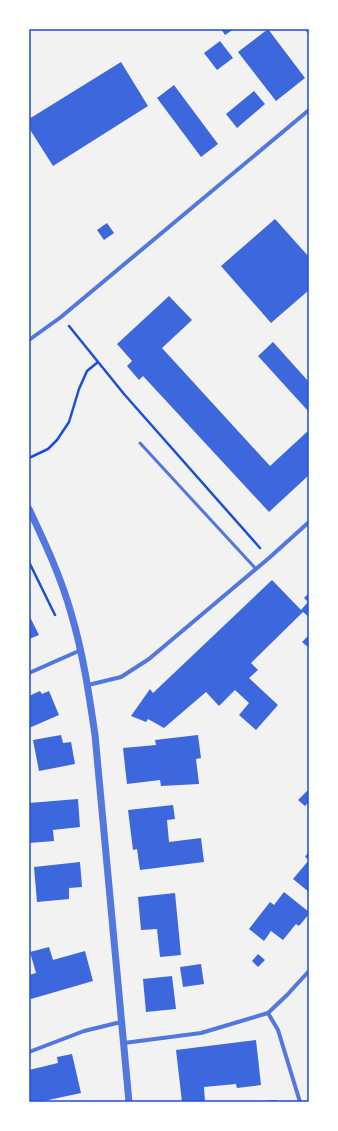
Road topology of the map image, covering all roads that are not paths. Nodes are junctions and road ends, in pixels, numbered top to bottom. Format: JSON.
{"nodes":[{"id":1,"x":307,"y":29,"type":"edge"},
{"id":2,"x":309,"y":32,"type":"edge"},
{"id":3,"x":309,"y":110,"type":"edge"},
{"id":4,"x":29,"y":340,"type":"edge"},
{"id":5,"x":140,"y":443,"type":"dead end"},
{"id":6,"x":29,"y":509,"type":"edge"},
{"id":7,"x":309,"y":522,"type":"edge"},
{"id":8,"x":256,"y":569,"type":"junction"},
{"id":9,"x":81,"y":650,"type":"junction"},
{"id":10,"x":29,"y":673,"type":"edge"},
{"id":11,"x":88,"y":685,"type":"junction"},
{"id":12,"x":309,"y":971,"type":"edge"},
{"id":13,"x":268,"y":1013,"type":"junction"},
{"id":14,"x":121,"y":1022,"type":"junction"},
{"id":15,"x":124,"y":1044,"type":"junction"},
{"id":16,"x":29,"y":1052,"type":"edge"},
{"id":17,"x":129,"y":1102,"type":"edge"},
{"id":18,"x":300,"y":1102,"type":"edge"}],
"edges":[{"from":1,"to":2,"type":"street"},
{"from":3,"to":4,"type":"street"},
{"from":5,"to":8,"type":"lane"},
{"from":6,"to":9,"type":"street"},
{"from":7,"to":8,"type":"street"},
{"from":8,"to":11,"type":"street"},
{"from":9,"to":10,"type":"street"},
{"from":9,"to":11,"type":"street"},
{"from":11,"to":14,"type":"street"},
{"from":12,"to":13,"type":"street"},
{"from":13,"to":15,"type":"street"},
{"from":13,"to":18,"type":"street"},
{"from":14,"to":15,"type":"street"},
{"from":14,"to":16,"type":"street"},
{"from":15,"to":17,"type":"street"}]}
